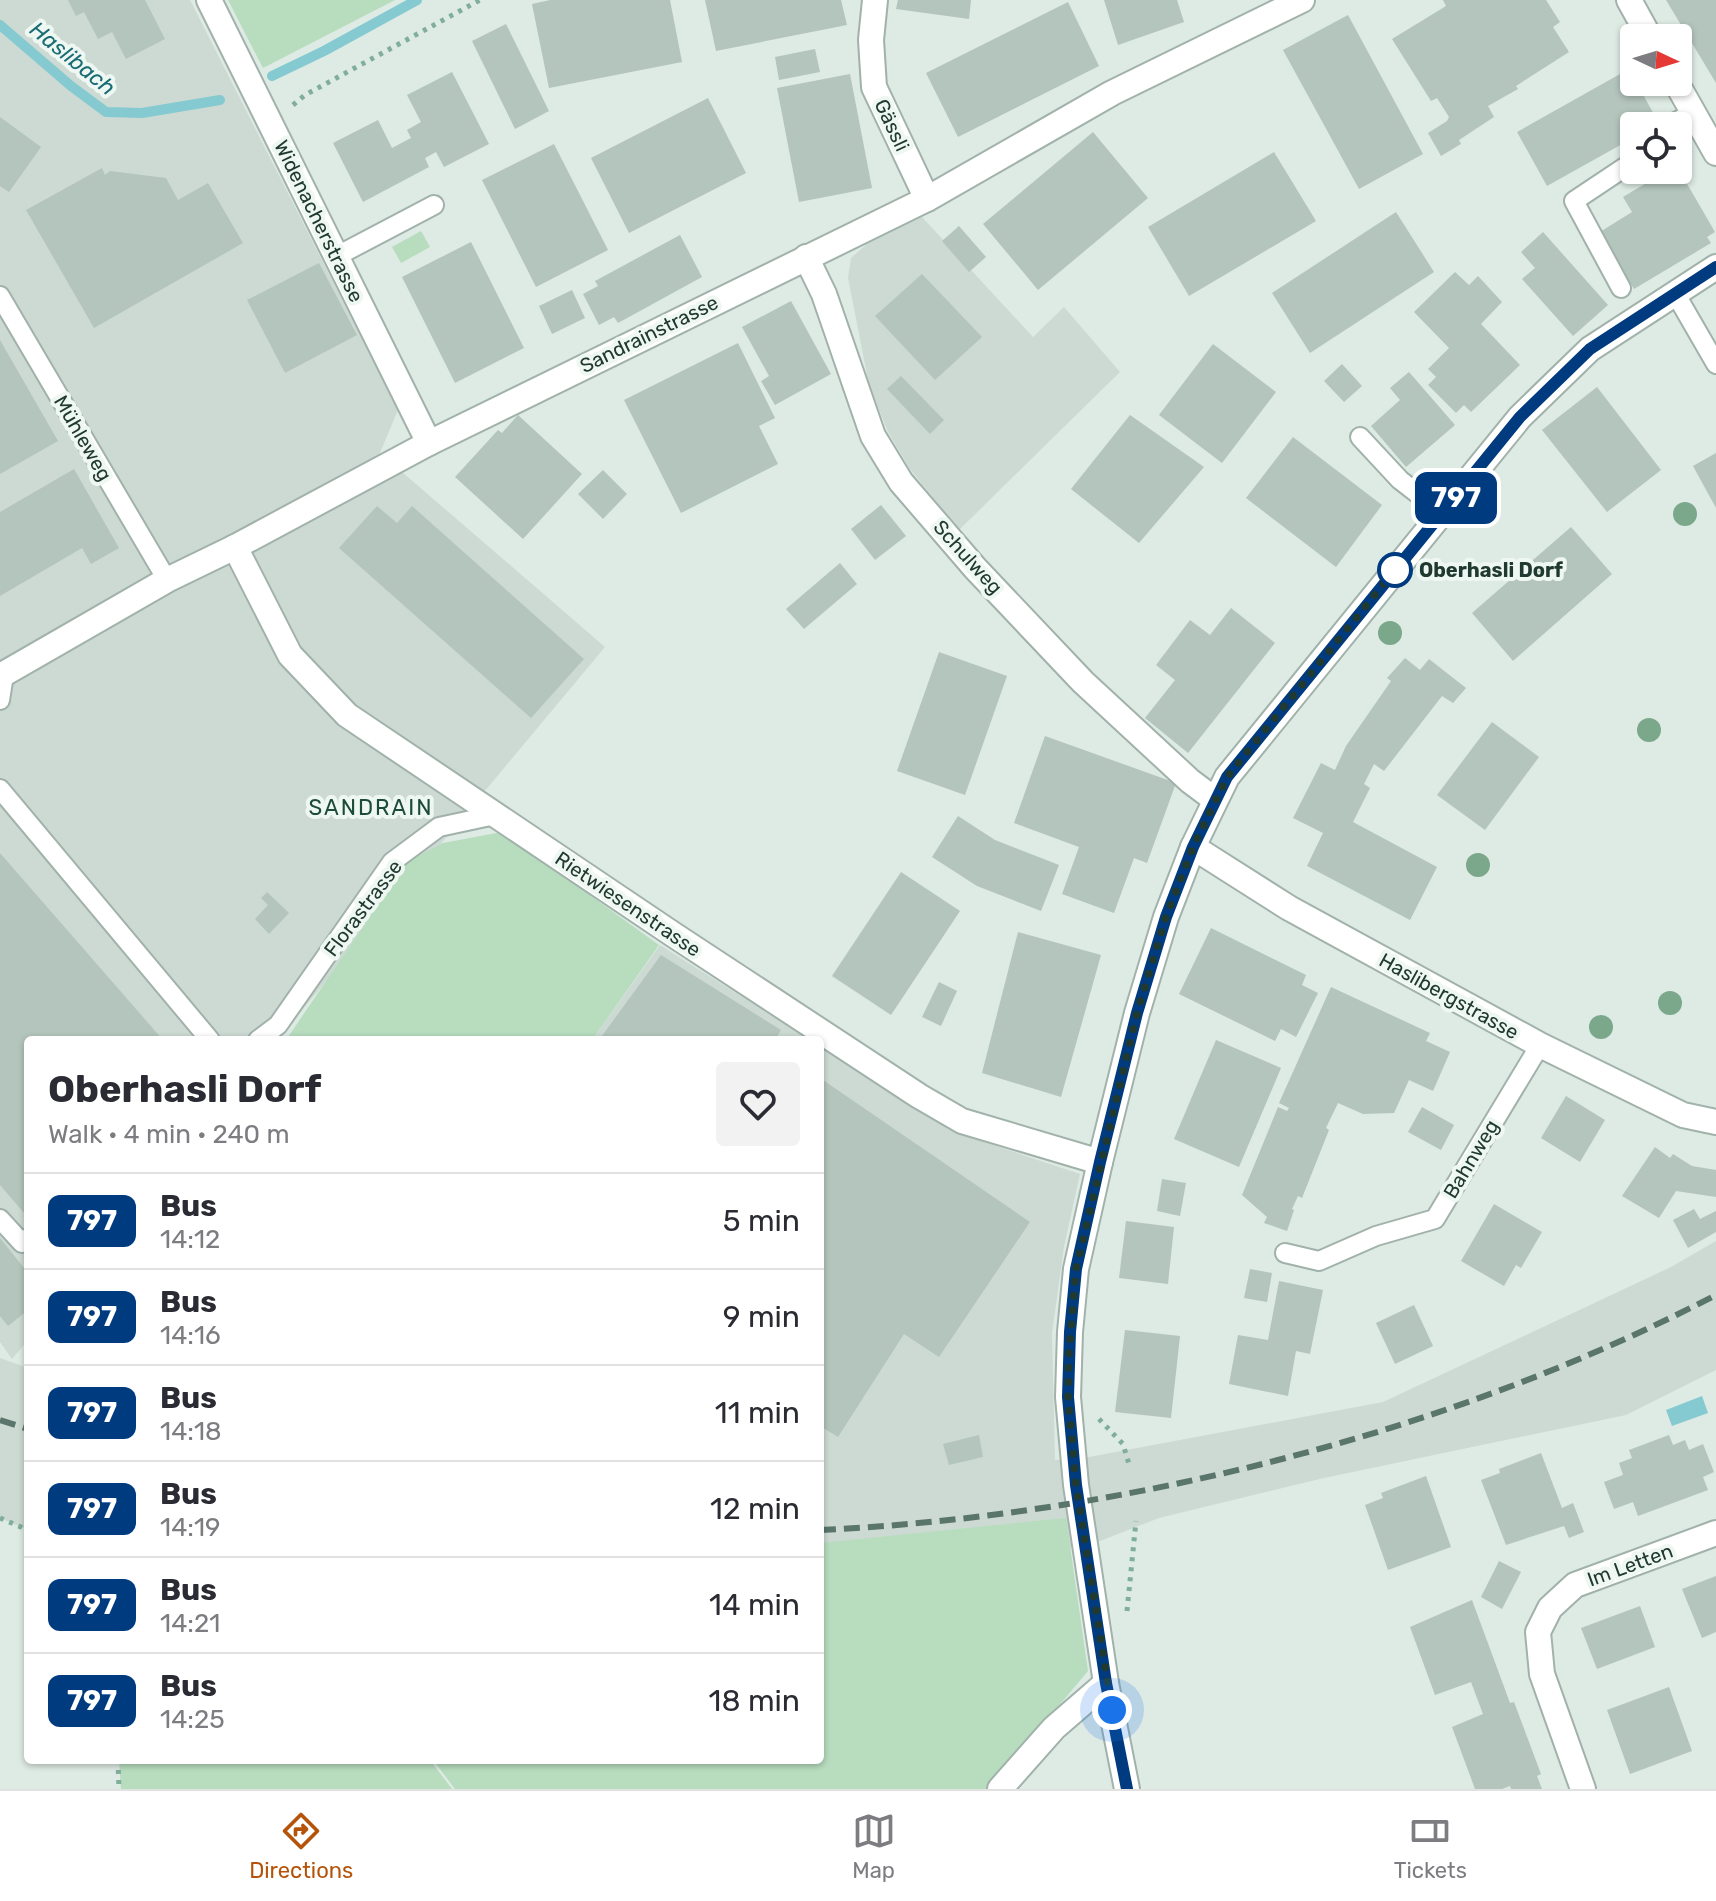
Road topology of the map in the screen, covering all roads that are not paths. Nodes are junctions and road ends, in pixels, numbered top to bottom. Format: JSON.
{"nodes":[{"id":1,"x":209,"y":0,"type":"edge"},
{"id":2,"x":875,"y":0,"type":"edge"},
{"id":3,"x":1302,"y":0,"type":"edge"},
{"id":4,"x":1629,"y":0,"type":"edge"},
{"id":5,"x":1642,"y":24,"type":"edge"},
{"id":6,"x":1684,"y":96,"type":"edge"},
{"id":7,"x":1693,"y":113,"type":"joint"},
{"id":8,"x":1716,"y":153,"type":"edge"},
{"id":9,"x":1620,"y":170,"type":"edge"},
{"id":10,"x":927,"y":199,"type":"junction"},
{"id":11,"x":434,"y":205,"type":"dead end"},
{"id":12,"x":337,"y":256,"type":"junction"},
{"id":13,"x":806,"y":257,"type":"junction"},
{"id":14,"x":1716,"y":267,"type":"edge"},
{"id":15,"x":1621,"y":288,"type":"dead end"},
{"id":16,"x":1675,"y":293,"type":"junction"},
{"id":17,"x":0,"y":296,"type":"edge"},
{"id":18,"x":1716,"y":364,"type":"edge"},
{"id":19,"x":1360,"y":437,"type":"dead end"},
{"id":20,"x":429,"y":443,"type":"junction"},
{"id":21,"x":1444,"y":514,"type":"junction"},
{"id":22,"x":235,"y":547,"type":"junction"},
{"id":23,"x":167,"y":580,"type":"junction"},
{"id":24,"x":2,"y":676,"type":"edge"},
{"id":25,"x":0,"y":700,"type":"edge"},
{"id":26,"x":0,"y":789,"type":"edge"},
{"id":27,"x":1214,"y":799,"type":"junction"},
{"id":28,"x":495,"y":815,"type":"junction"},
{"id":29,"x":1193,"y":847,"type":"junction"},
{"id":30,"x":207,"y":1036,"type":"edge"},
{"id":31,"x":263,"y":1036,"type":"edge"},
{"id":32,"x":1540,"y":1045,"type":"junction"},
{"id":33,"x":1716,"y":1122,"type":"edge"},
{"id":34,"x":1100,"y":1162,"type":"junction"},
{"id":35,"x":0,"y":1219,"type":"edge"},
{"id":36,"x":24,"y":1241,"type":"edge"},
{"id":37,"x":1285,"y":1253,"type":"dead end"},
{"id":38,"x":1716,"y":1533,"type":"edge"},
{"id":39,"x":1106,"y":1683,"type":"junction"},
{"id":40,"x":1000,"y":1789,"type":"edge"},
{"id":41,"x":1127,"y":1789,"type":"edge"},
{"id":42,"x":1583,"y":1789,"type":"edge"}],
"edges":[{"from":1,"to":12,"type":"street","name":"Widenacherstrasse"},
{"from":2,"to":10,"type":"street","name":"Gässli"},
{"from":3,"to":10,"type":"street","name":"Sandrainstrasse"},
{"from":4,"to":5,"type":"street"},
{"from":6,"to":7,"type":"street"},
{"from":7,"to":8,"type":"street"},
{"from":9,"to":15,"type":"lane"},
{"from":10,"to":13,"type":"street","name":"Sandrainstrasse"},
{"from":11,"to":12,"type":"lane"},
{"from":12,"to":20,"type":"street","name":"Widenacherstrasse"},
{"from":13,"to":20,"type":"street","name":"Sandrainstrasse"},
{"from":13,"to":27,"type":"street","name":"Schulweg"},
{"from":14,"to":16,"type":"street"},
{"from":16,"to":18,"type":"lane"},
{"from":16,"to":21,"type":"street"},
{"from":17,"to":23,"type":"lane","name":"Mühleweg"},
{"from":19,"to":21,"type":"lane"},
{"from":20,"to":22,"type":"street","name":"Sandrainstrasse"},
{"from":21,"to":27,"type":"street"},
{"from":22,"to":23,"type":"street","name":"Sandrainstrasse"},
{"from":22,"to":28,"type":"street","name":"Rietwiesenstrasse"},
{"from":23,"to":24,"type":"street","name":"Sandrainstrasse"},
{"from":24,"to":25,"type":"lane"},
{"from":26,"to":30,"type":"lane"},
{"from":27,"to":29,"type":"street"},
{"from":28,"to":31,"type":"lane","name":"Florastrasse"},
{"from":28,"to":34,"type":"street","name":"Rietwiesenstrasse"},
{"from":29,"to":32,"type":"street","name":"Haslibergstrasse"},
{"from":29,"to":34,"type":"street"},
{"from":32,"to":33,"type":"street","name":"Haslibergstrasse"},
{"from":32,"to":37,"type":"lane","name":"Bahnweg"},
{"from":34,"to":39,"type":"street"},
{"from":35,"to":36,"type":"lane"},
{"from":38,"to":42,"type":"street","name":"Im Letten"},
{"from":39,"to":40,"type":"street"},
{"from":39,"to":41,"type":"street"}]}
